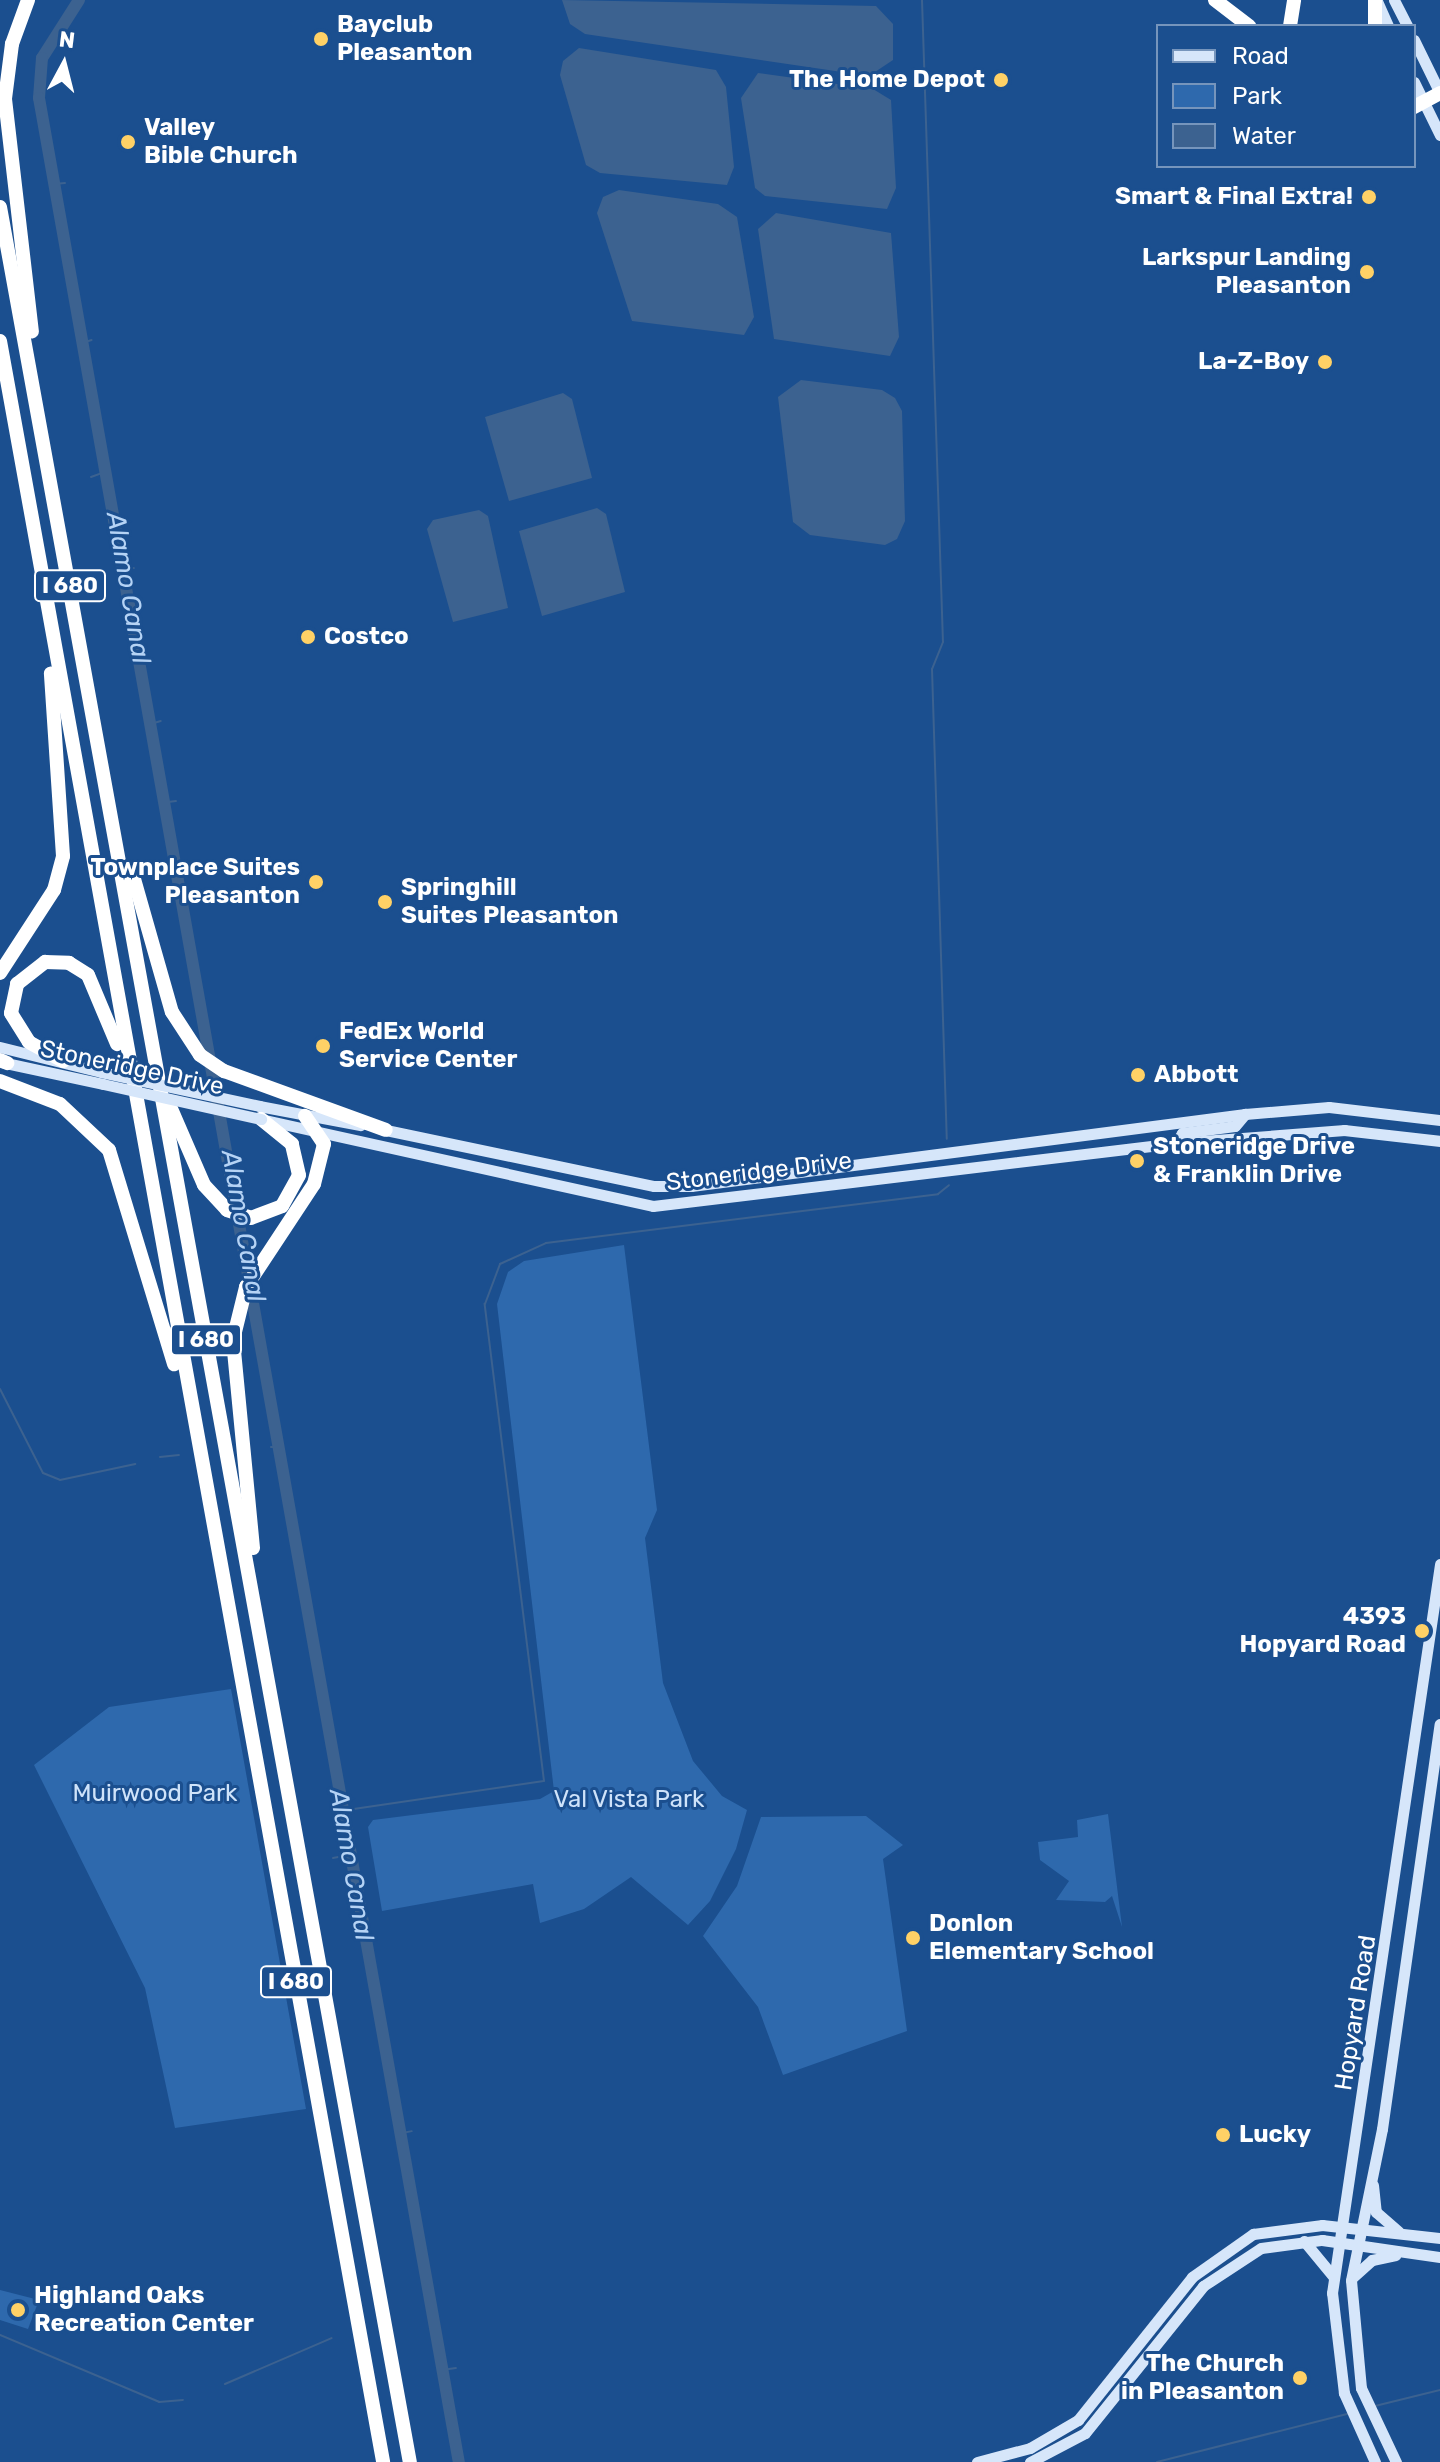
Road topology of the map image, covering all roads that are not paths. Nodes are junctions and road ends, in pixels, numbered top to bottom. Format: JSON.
{"nodes":[{"id":1,"x":28,"y":0,"type":"edge"},
{"id":2,"x":1215,"y":0,"type":"edge"},
{"id":3,"x":1294,"y":0,"type":"edge"},
{"id":4,"x":1376,"y":0,"type":"edge"},
{"id":5,"x":1394,"y":0,"type":"edge"},
{"id":6,"x":1246,"y":24,"type":"edge"},
{"id":7,"x":1290,"y":24,"type":"edge"},
{"id":8,"x":1375,"y":24,"type":"edge"},
{"id":9,"x":1387,"y":24,"type":"edge"},
{"id":10,"x":1406,"y":24,"type":"edge"},
{"id":11,"x":1416,"y":44,"type":"edge"},
{"id":12,"x":1440,"y":93,"type":"edge"},
{"id":13,"x":1419,"y":104,"type":"edge"},
{"id":14,"x":1440,"y":135,"type":"edge"},
{"id":15,"x":0,"y":207,"type":"edge"},
{"id":16,"x":0,"y":341,"type":"edge"},
{"id":17,"x":32,"y":382,"type":"junction"},
{"id":18,"x":53,"y":652,"type":"junction"},
{"id":19,"x":121,"y":868,"type":"junction"},
{"id":20,"x":0,"y":973,"type":"edge"},
{"id":21,"x":0,"y":1047,"type":"edge"},
{"id":22,"x":63,"y":1061,"type":"junction"},
{"id":23,"x":2,"y":1062,"type":"edge"},
{"id":24,"x":158,"y":1075,"type":"junction"},
{"id":25,"x":102,"y":1078,"type":"junction"},
{"id":26,"x":0,"y":1081,"type":"edge"},
{"id":27,"x":134,"y":1088,"type":"junction"},
{"id":28,"x":260,"y":1112,"type":"junction"},
{"id":29,"x":1245,"y":1114,"type":"junction"},
{"id":30,"x":305,"y":1116,"type":"junction"},
{"id":31,"x":1440,"y":1120,"type":"edge"},
{"id":32,"x":386,"y":1130,"type":"junction"},
{"id":33,"x":322,"y":1134,"type":"junction"},
{"id":34,"x":1440,"y":1141,"type":"edge"},
{"id":35,"x":1176,"y":1143,"type":"junction"},
{"id":36,"x":191,"y":1408,"type":"junction"},
{"id":37,"x":1440,"y":1564,"type":"edge"},
{"id":38,"x":255,"y":1604,"type":"junction"},
{"id":39,"x":1440,"y":1724,"type":"edge"},
{"id":40,"x":1372,"y":2176,"type":"junction"},
{"id":41,"x":1341,"y":2227,"type":"junction"},
{"id":42,"x":1360,"y":2229,"type":"junction"},
{"id":43,"x":1403,"y":2234,"type":"junction"},
{"id":44,"x":1440,"y":2238,"type":"edge"},
{"id":45,"x":1304,"y":2241,"type":"junction"},
{"id":46,"x":1339,"y":2243,"type":"junction"},
{"id":47,"x":1356,"y":2246,"type":"junction"},
{"id":48,"x":1403,"y":2254,"type":"junction"},
{"id":49,"x":1440,"y":2257,"type":"edge"},
{"id":50,"x":1333,"y":2276,"type":"junction"},
{"id":51,"x":1351,"y":2278,"type":"junction"},
{"id":52,"x":383,"y":2462,"type":"edge"},
{"id":53,"x":410,"y":2462,"type":"edge"},
{"id":54,"x":977,"y":2462,"type":"edge"},
{"id":55,"x":1030,"y":2462,"type":"edge"},
{"id":56,"x":1375,"y":2462,"type":"edge"},
{"id":57,"x":1396,"y":2462,"type":"edge"}],
"edges":[{"from":1,"to":17,"type":"highway"},
{"from":2,"to":6,"type":"highway"},
{"from":3,"to":7,"type":"highway"},
{"from":4,"to":8,"type":"highway"},
{"from":4,"to":9,"type":"main road"},
{"from":5,"to":10,"type":"main road"},
{"from":11,"to":12,"type":"main road"},
{"from":12,"to":13,"type":"highway"},
{"from":13,"to":14,"type":"main road"},
{"from":15,"to":17,"type":"highway","number":"I 680"},
{"from":16,"to":18,"type":"highway","number":"I 680"},
{"from":17,"to":19,"type":"highway","number":"I 680"},
{"from":18,"to":20,"type":"highway"},
{"from":18,"to":27,"type":"highway","number":"I 680"},
{"from":19,"to":24,"type":"highway","number":"I 680"},
{"from":19,"to":32,"type":"highway"},
{"from":21,"to":22,"type":"main road","name":"Stoneridge Drive"},
{"from":22,"to":25,"type":"main road","name":"Stoneridge Drive"},
{"from":22,"to":27,"type":"highway"},
{"from":23,"to":25,"type":"main road","name":"Stoneridge Drive"},
{"from":24,"to":28,"type":"highway"},
{"from":24,"to":38,"type":"highway","number":"I 680"},
{"from":25,"to":28,"type":"main road","name":"Stoneridge Drive","bridge":true},
{"from":26,"to":36,"type":"highway"},
{"from":27,"to":36,"type":"highway","number":"I 680"},
{"from":28,"to":30,"type":"main road","name":"Stoneridge Drive"},
{"from":28,"to":33,"type":"main road","name":"Stoneridge Drive"},
{"from":29,"to":31,"type":"main road","name":"Stoneridge Drive"},
{"from":29,"to":32,"type":"main road","name":"Stoneridge Drive"},
{"from":29,"to":35,"type":"main road"},
{"from":30,"to":32,"type":"main road","name":"Stoneridge Drive"},
{"from":30,"to":33,"type":"highway"},
{"from":33,"to":35,"type":"main road","name":"Stoneridge Drive"},
{"from":33,"to":38,"type":"highway"},
{"from":34,"to":35,"type":"main road","name":"Stoneridge Drive"},
{"from":36,"to":52,"type":"highway","number":"I 680"},
{"from":37,"to":41,"type":"main road","name":"Hopyard Road"},
{"from":38,"to":53,"type":"highway","number":"I 680"},
{"from":39,"to":40,"type":"main road","name":"Hopyard Road"},
{"from":40,"to":42,"type":"main road","name":"Hopyard Road"},
{"from":40,"to":43,"type":"main road"},
{"from":41,"to":42,"type":"main road"},
{"from":41,"to":46,"type":"main road","name":"Hopyard Road"},
{"from":41,"to":54,"type":"main road"},
{"from":42,"to":43,"type":"main road"},
{"from":42,"to":47,"type":"main road","name":"Hopyard Road"},
{"from":43,"to":44,"type":"main road"},
{"from":45,"to":46,"type":"main road"},
{"from":45,"to":50,"type":"main road"},
{"from":45,"to":55,"type":"main road"},
{"from":46,"to":47,"type":"main road"},
{"from":46,"to":50,"type":"main road","name":"Hopyard Road"},
{"from":47,"to":48,"type":"main road"},
{"from":47,"to":51,"type":"main road","name":"Hopyard Road"},
{"from":48,"to":49,"type":"main road"},
{"from":48,"to":51,"type":"main road"},
{"from":50,"to":56,"type":"main road","name":"Hopyard Road"},
{"from":51,"to":57,"type":"main road","name":"Hopyard Road"}]}
